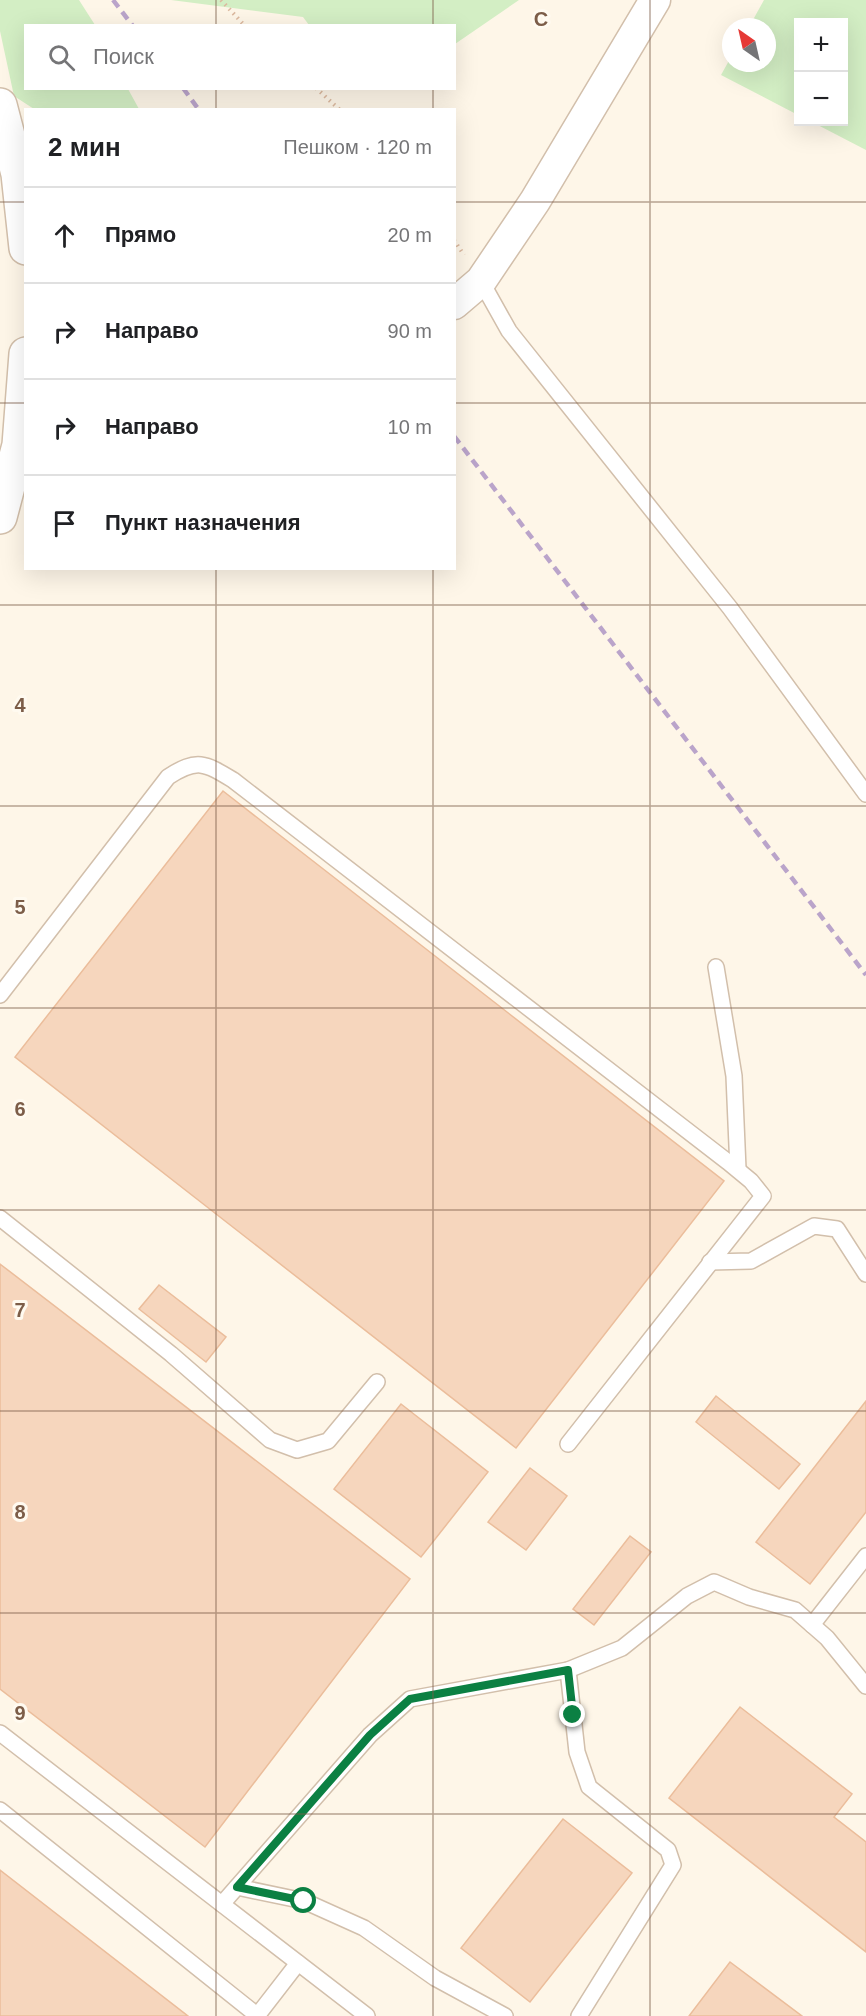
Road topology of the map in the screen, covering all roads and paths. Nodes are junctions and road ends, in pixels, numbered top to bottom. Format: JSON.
{"nodes":[{"id":1,"x":221,"y":0,"type":"edge"},
{"id":2,"x":655,"y":0,"type":"edge"},
{"id":3,"x":243,"y":24,"type":"edge"},
{"id":4,"x":318,"y":90,"type":"edge"},
{"id":5,"x":0,"y":105,"type":"edge"},
{"id":6,"x":338,"y":108,"type":"edge"},
{"id":7,"x":24,"y":230,"type":"edge"},
{"id":8,"x":481,"y":281,"type":"junction"},
{"id":9,"x":456,"y":302,"type":"edge"},
{"id":10,"x":24,"y":400,"type":"edge"},
{"id":11,"x":22,"y":445,"type":"edge"},
{"id":12,"x":0,"y":517,"type":"edge"},
{"id":13,"x":866,"y":794,"type":"edge"},
{"id":14,"x":716,"y":967,"type":"dead end"},
{"id":15,"x":0,"y":995,"type":"edge"},
{"id":16,"x":738,"y":1169,"type":"junction"},
{"id":17,"x":0,"y":1218,"type":"edge"},
{"id":18,"x":710,"y":1262,"type":"junction"},
{"id":19,"x":866,"y":1274,"type":"edge"},
{"id":20,"x":377,"y":1382,"type":"dead end"},
{"id":21,"x":568,"y":1444,"type":"dead end"},
{"id":22,"x":866,"y":1556,"type":"edge"},
{"id":23,"x":812,"y":1625,"type":"junction"},
{"id":24,"x":568,"y":1670,"type":"junction"},
{"id":25,"x":866,"y":1686,"type":"edge"},
{"id":26,"x":0,"y":1733,"type":"edge"},
{"id":27,"x":0,"y":1810,"type":"edge"},
{"id":28,"x":237,"y":1887,"type":"junction"},
{"id":29,"x":222,"y":1904,"type":"junction"},
{"id":30,"x":298,"y":1963,"type":"junction"},
{"id":31,"x":258,"y":2016,"type":"edge"},
{"id":32,"x":367,"y":2016,"type":"edge"},
{"id":33,"x":505,"y":2016,"type":"edge"},
{"id":34,"x":579,"y":2016,"type":"edge"}],
"edges":[{"from":1,"to":3,"type":"path"},
{"from":2,"to":8,"type":"street"},
{"from":4,"to":6,"type":"path"},
{"from":5,"to":7,"type":"street"},
{"from":8,"to":9,"type":"street"},
{"from":8,"to":13,"type":"lane"},
{"from":10,"to":11,"type":"street"},
{"from":11,"to":12,"type":"street"},
{"from":14,"to":16,"type":"lane"},
{"from":15,"to":16,"type":"lane"},
{"from":16,"to":18,"type":"lane"},
{"from":17,"to":20,"type":"lane"},
{"from":18,"to":19,"type":"lane"},
{"from":18,"to":21,"type":"lane"},
{"from":22,"to":23,"type":"lane"},
{"from":23,"to":24,"type":"lane"},
{"from":23,"to":25,"type":"lane"},
{"from":24,"to":28,"type":"lane"},
{"from":24,"to":34,"type":"lane"},
{"from":26,"to":29,"type":"lane"},
{"from":27,"to":31,"type":"lane"},
{"from":28,"to":29,"type":"lane"},
{"from":28,"to":33,"type":"lane"},
{"from":29,"to":30,"type":"lane"},
{"from":30,"to":31,"type":"lane"},
{"from":30,"to":32,"type":"lane"}]}
